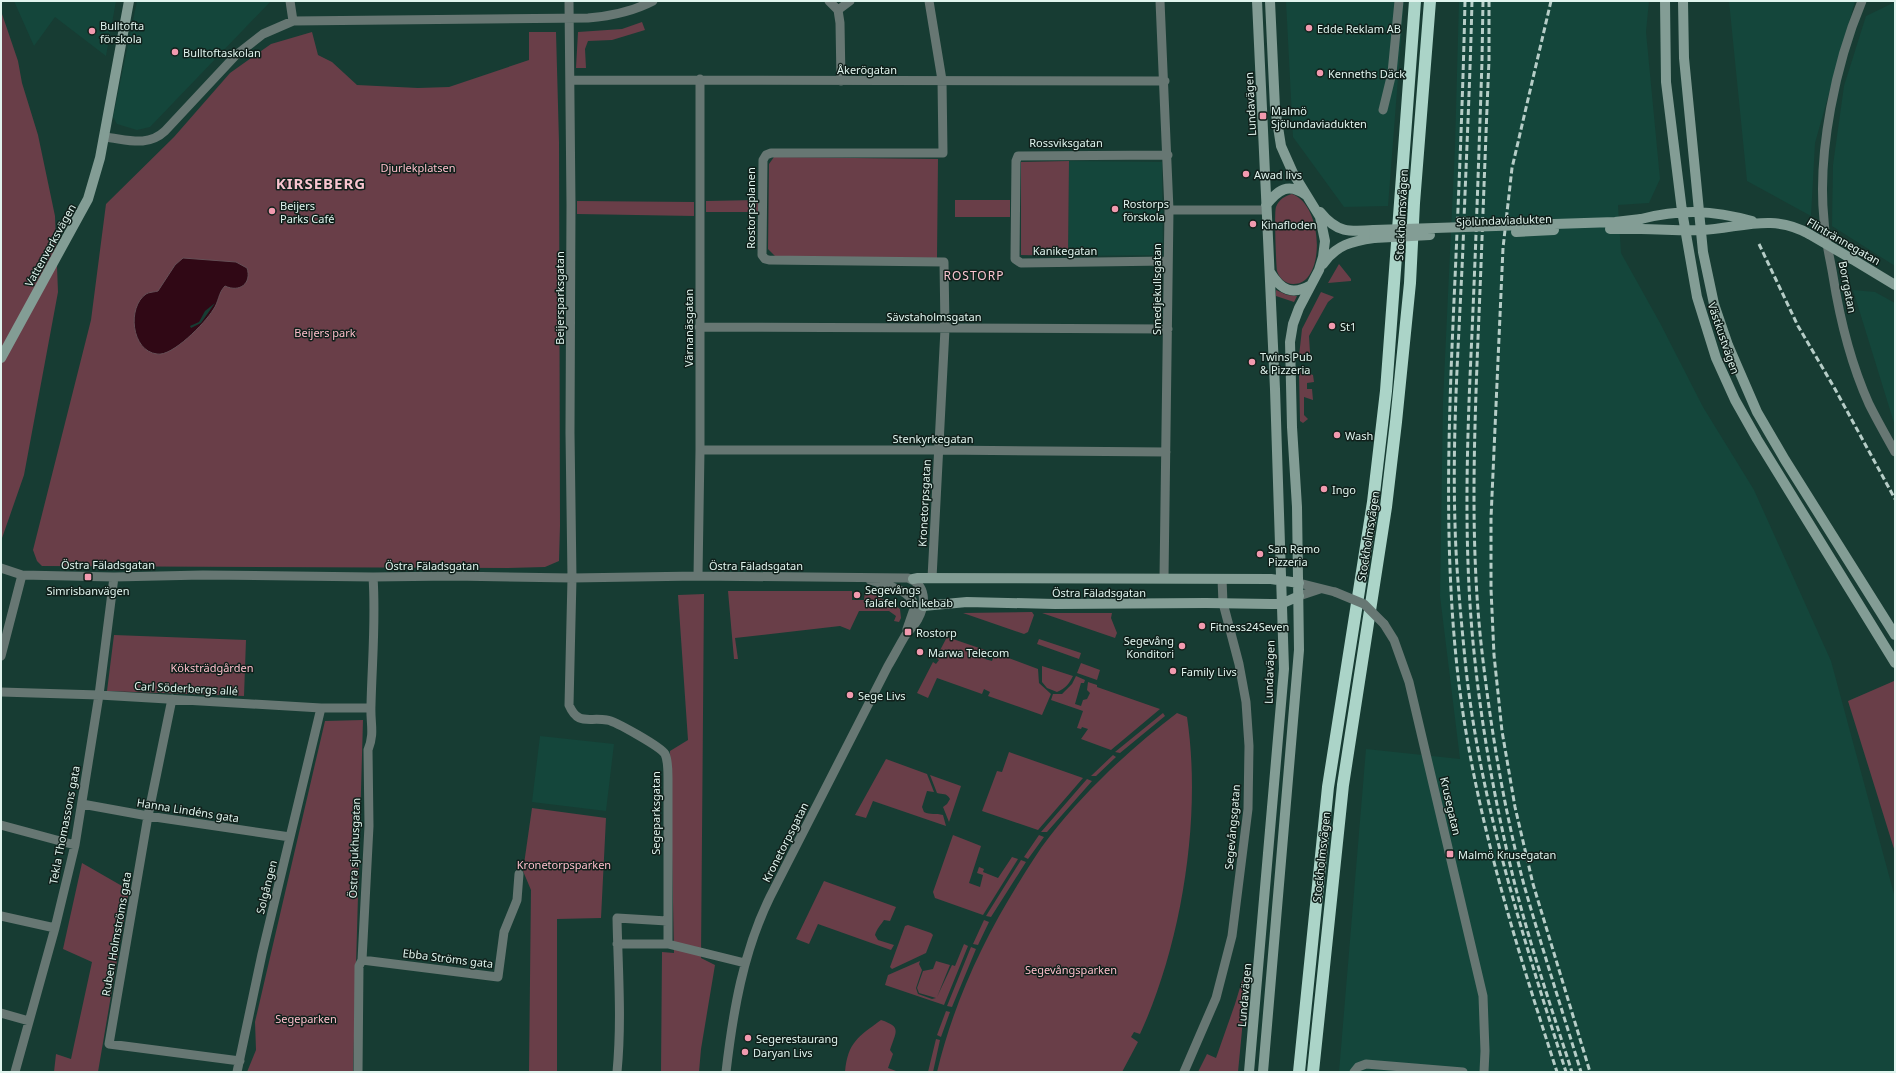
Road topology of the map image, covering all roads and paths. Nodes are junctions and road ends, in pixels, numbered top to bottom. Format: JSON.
{"nodes":[{"id":1,"x":129,"y":1,"type":"edge"},
{"id":2,"x":290,"y":1,"type":"edge"},
{"id":3,"x":569,"y":1,"type":"edge"},
{"id":4,"x":653,"y":1,"type":"edge"},
{"id":5,"x":829,"y":1,"type":"edge"},
{"id":6,"x":850,"y":1,"type":"edge"},
{"id":7,"x":929,"y":1,"type":"edge"},
{"id":8,"x":1160,"y":1,"type":"edge"},
{"id":9,"x":1257,"y":1,"type":"edge"},
{"id":10,"x":1270,"y":1,"type":"edge"},
{"id":11,"x":1399,"y":1,"type":"edge"},
{"id":12,"x":1415,"y":1,"type":"edge"},
{"id":13,"x":1430,"y":1,"type":"edge"},
{"id":14,"x":1665,"y":1,"type":"edge"},
{"id":15,"x":1683,"y":1,"type":"edge"},
{"id":16,"x":1862,"y":1,"type":"edge"},
{"id":17,"x":838,"y":10,"type":"junction"},
{"id":18,"x":569,"y":18,"type":"junction"},
{"id":19,"x":293,"y":21,"type":"junction"},
{"id":20,"x":700,"y":79,"type":"junction"},
{"id":21,"x":570,"y":80,"type":"junction"},
{"id":22,"x":942,"y":80,"type":"junction"},
{"id":23,"x":841,"y":81,"type":"junction"},
{"id":24,"x":1165,"y":81,"type":"junction"},
{"id":25,"x":1384,"y":110,"type":"dead end"},
{"id":26,"x":104,"y":137,"type":"junction"},
{"id":27,"x":1168,"y":155,"type":"junction"},
{"id":28,"x":1308,"y":196,"type":"junction"},
{"id":29,"x":1316,"y":207,"type":"junction"},
{"id":30,"x":1016,"y":208,"type":"joint"},
{"id":31,"x":1266,"y":208,"type":"junction"},
{"id":32,"x":1169,"y":210,"type":"junction"},
{"id":33,"x":1682,"y":211,"type":"junction"},
{"id":34,"x":1700,"y":212,"type":"junction"},
{"id":35,"x":1754,"y":222,"type":"junction"},
{"id":36,"x":1641,"y":224,"type":"junction"},
{"id":37,"x":1686,"y":230,"type":"junction"},
{"id":38,"x":1702,"y":230,"type":"junction"},
{"id":39,"x":1374,"y":234,"type":"junction"},
{"id":40,"x":1168,"y":261,"type":"junction"},
{"id":41,"x":944,"y":262,"type":"joint"},
{"id":42,"x":1319,"y":270,"type":"junction"},
{"id":43,"x":1270,"y":272,"type":"junction"},
{"id":44,"x":1311,"y":284,"type":"junction"},
{"id":45,"x":1895,"y":285,"type":"edge"},
{"id":46,"x":699,"y":327,"type":"junction"},
{"id":47,"x":945,"y":329,"type":"junction"},
{"id":48,"x":1168,"y":329,"type":"junction"},
{"id":49,"x":1,"y":358,"type":"edge"},
{"id":50,"x":700,"y":450,"type":"junction"},
{"id":51,"x":939,"y":450,"type":"junction"},
{"id":52,"x":1166,"y":452,"type":"junction"},
{"id":53,"x":1895,"y":452,"type":"edge"},
{"id":54,"x":1,"y":568,"type":"edge"},
{"id":55,"x":22,"y":575,"type":"junction"},
{"id":56,"x":698,"y":576,"type":"junction"},
{"id":57,"x":114,"y":577,"type":"junction"},
{"id":58,"x":373,"y":577,"type":"junction"},
{"id":59,"x":864,"y":577,"type":"junction"},
{"id":60,"x":572,"y":578,"type":"junction"},
{"id":61,"x":932,"y":578,"type":"junction"},
{"id":62,"x":1164,"y":578,"type":"junction"},
{"id":63,"x":913,"y":579,"type":"junction"},
{"id":64,"x":1222,"y":579,"type":"junction"},
{"id":65,"x":1281,"y":579,"type":"junction"},
{"id":66,"x":1299,"y":583,"type":"junction"},
{"id":67,"x":1320,"y":589,"type":"junction"},
{"id":68,"x":905,"y":593,"type":"junction"},
{"id":69,"x":1299,"y":596,"type":"junction"},
{"id":70,"x":1223,"y":604,"type":"junction"},
{"id":71,"x":1282,"y":604,"type":"junction"},
{"id":72,"x":919,"y":606,"type":"junction"},
{"id":73,"x":1895,"y":636,"type":"edge"},
{"id":74,"x":1,"y":656,"type":"edge"},
{"id":75,"x":1895,"y":663,"type":"edge"},
{"id":76,"x":1,"y":692,"type":"edge"},
{"id":77,"x":99,"y":695,"type":"junction"},
{"id":78,"x":172,"y":699,"type":"junction"},
{"id":79,"x":321,"y":708,"type":"junction"},
{"id":80,"x":370,"y":708,"type":"junction"},
{"id":81,"x":82,"y":804,"type":"junction"},
{"id":82,"x":148,"y":816,"type":"junction"},
{"id":83,"x":1,"y":825,"type":"edge"},
{"id":84,"x":290,"y":837,"type":"junction"},
{"id":85,"x":75,"y":845,"type":"junction"},
{"id":86,"x":519,"y":874,"type":"dead end"},
{"id":87,"x":1,"y":916,"type":"edge"},
{"id":88,"x":667,"y":921,"type":"junction"},
{"id":89,"x":55,"y":928,"type":"junction"},
{"id":90,"x":617,"y":944,"type":"junction"},
{"id":91,"x":668,"y":944,"type":"junction"},
{"id":92,"x":362,"y":960,"type":"junction"},
{"id":93,"x":745,"y":963,"type":"junction"},
{"id":94,"x":1,"y":1013,"type":"edge"},
{"id":95,"x":29,"y":1021,"type":"junction"},
{"id":96,"x":240,"y":1061,"type":"junction"},
{"id":97,"x":15,"y":1072,"type":"edge"},
{"id":98,"x":238,"y":1072,"type":"edge"},
{"id":99,"x":358,"y":1072,"type":"edge"},
{"id":100,"x":617,"y":1072,"type":"edge"},
{"id":101,"x":726,"y":1072,"type":"edge"},
{"id":102,"x":1184,"y":1072,"type":"edge"},
{"id":103,"x":1249,"y":1072,"type":"edge"},
{"id":104,"x":1263,"y":1072,"type":"edge"},
{"id":105,"x":1299,"y":1072,"type":"edge"},
{"id":106,"x":1313,"y":1072,"type":"edge"},
{"id":107,"x":1354,"y":1072,"type":"edge"},
{"id":108,"x":1463,"y":1072,"type":"edge"},
{"id":109,"x":1484,"y":1072,"type":"edge"}],
"edges":[{"from":1,"to":26,"type":"main road","name":"Vattenverksvägen"},
{"from":2,"to":19,"type":"street"},
{"from":3,"to":18,"type":"street","name":"Beijersparksgatan"},
{"from":4,"to":18,"type":"street"},
{"from":5,"to":17,"type":"street"},
{"from":6,"to":17,"type":"street"},
{"from":7,"to":22,"type":"street"},
{"from":8,"to":24,"type":"street","name":"Smedjekullsgatan"},
{"from":9,"to":31,"type":"main road","name":"Lundavägen"},
{"from":10,"to":28,"type":"main road"},
{"from":11,"to":25,"type":"street"},
{"from":12,"to":105,"type":"highway","name":"Stockholmsvägen"},
{"from":13,"to":106,"type":"highway","name":"Stockholmsvägen"},
{"from":14,"to":33,"type":"main road","name":"Västkustvägen"},
{"from":15,"to":34,"type":"main road","name":"Västkustvägen"},
{"from":16,"to":53,"type":"street","name":"Borrgatan"},
{"from":17,"to":23,"type":"street"},
{"from":18,"to":19,"type":"street"},
{"from":18,"to":21,"type":"street","name":"Beijersparksgatan"},
{"from":19,"to":26,"type":"street"},
{"from":20,"to":21,"type":"street","name":"Åkerögatan"},
{"from":20,"to":23,"type":"street","name":"Åkerögatan"},
{"from":20,"to":46,"type":"street","name":"Värnanäsgatan"},
{"from":21,"to":60,"type":"street","name":"Beijersparksgatan"},
{"from":22,"to":23,"type":"street","name":"Åkerögatan"},
{"from":22,"to":24,"type":"street","name":"Åkerögatan"},
{"from":22,"to":41,"type":"street","name":"Rostorpsplanen"},
{"from":24,"to":27,"type":"street","name":"Smedjekullsgatan"},
{"from":26,"to":49,"type":"main road","name":"Vattenverksvägen"},
{"from":27,"to":30,"type":"street","name":"Rossviksgatan"},
{"from":27,"to":32,"type":"street","name":"Smedjekullsgatan"},
{"from":28,"to":29,"type":"main road"},
{"from":28,"to":31,"type":"main road"},
{"from":29,"to":39,"type":"main road","name":"Sjölundaviadukten"},
{"from":29,"to":42,"type":"main road"},
{"from":30,"to":40,"type":"street","name":"Kanikegatan"},
{"from":31,"to":32,"type":"street"},
{"from":31,"to":43,"type":"main road","name":"Lundavägen"},
{"from":32,"to":40,"type":"street","name":"Smedjekullsgatan"},
{"from":33,"to":34,"type":"main road","name":"Sjölundaviadukten"},
{"from":33,"to":36,"type":"main road","name":"Sjölundaviadukten"},
{"from":33,"to":37,"type":"main road","name":"Västkustvägen"},
{"from":34,"to":35,"type":"main road","name":"Flintrännegatan"},
{"from":34,"to":38,"type":"main road","name":"Västkustvägen"},
{"from":35,"to":38,"type":"main road","name":"Flintrännegatan"},
{"from":35,"to":45,"type":"main road","name":"Flintrännegatan","bridge":true},
{"from":36,"to":37,"type":"main road","name":"Sjölundaviadukten"},
{"from":36,"to":39,"type":"main road","name":"Sjölundaviadukten","bridge":true},
{"from":37,"to":38,"type":"main road","name":"Sjölundaviadukten"},
{"from":37,"to":75,"type":"main road","name":"Västkustvägen"},
{"from":38,"to":73,"type":"main road","name":"Västkustvägen"},
{"from":39,"to":42,"type":"main road","name":"Sjölundaviadukten"},
{"from":40,"to":48,"type":"street","name":"Smedjekullsgatan"},
{"from":41,"to":47,"type":"street","name":"Kronetorpsgatan"},
{"from":42,"to":44,"type":"main road"},
{"from":43,"to":44,"type":"main road"},
{"from":43,"to":65,"type":"main road","name":"Lundavägen"},
{"from":44,"to":66,"type":"main road"},
{"from":46,"to":47,"type":"street","name":"Sävstaholmsgatan"},
{"from":46,"to":50,"type":"street","name":"Värnanäsgatan"},
{"from":47,"to":48,"type":"street","name":"Sävstaholmsgatan"},
{"from":47,"to":51,"type":"street","name":"Kronetorpsgatan"},
{"from":48,"to":52,"type":"street","name":"Smedjekullsgatan"},
{"from":50,"to":51,"type":"street","name":"Stenkyrkegatan"},
{"from":50,"to":56,"type":"street","name":"Värnanäsgatan"},
{"from":51,"to":52,"type":"street","name":"Stenkyrkegatan"},
{"from":51,"to":61,"type":"street","name":"Kronetorpsgatan"},
{"from":52,"to":62,"type":"street","name":"Smedjekullsgatan"},
{"from":54,"to":55,"type":"street","name":"Östra Fäladsgatan"},
{"from":55,"to":57,"type":"street","name":"Östra Fäladsgatan"},
{"from":55,"to":74,"type":"street"},
{"from":56,"to":59,"type":"street","name":"Östra Fäladsgatan"},
{"from":56,"to":60,"type":"street","name":"Östra Fäladsgatan"},
{"from":57,"to":58,"type":"street","name":"Östra Fäladsgatan"},
{"from":57,"to":77,"type":"street","name":"Tekla Thomassons gata"},
{"from":58,"to":60,"type":"street","name":"Östra Fäladsgatan"},
{"from":58,"to":80,"type":"street","name":"Östra sjukhusgatan"},
{"from":59,"to":63,"type":"street","name":"Östra Fäladsgatan"},
{"from":59,"to":68,"type":"street","name":"Östra Fäladsgatan"},
{"from":60,"to":88,"type":"street","name":"Segeparksgatan"},
{"from":61,"to":62,"type":"main road","name":"Östra Fäladsgatan"},
{"from":61,"to":63,"type":"main road","name":"Östra Fäladsgatan"},
{"from":62,"to":64,"type":"main road","name":"Östra Fäladsgatan"},
{"from":63,"to":68,"type":"street"},
{"from":63,"to":72,"type":"street"},
{"from":64,"to":65,"type":"main road","name":"Östra Fäladsgatan"},
{"from":64,"to":70,"type":"street","name":"Segevångsgatan"},
{"from":65,"to":66,"type":"main road","name":"Östra Fäladsgatan"},
{"from":65,"to":71,"type":"main road","name":"Lundavägen"},
{"from":66,"to":67,"type":"street","name":"Krusegatan"},
{"from":66,"to":69,"type":"main road"},
{"from":67,"to":69,"type":"street","name":"Krusegatan"},
{"from":67,"to":109,"type":"street","name":"Krusegatan","bridge":true},
{"from":68,"to":72,"type":"street"},
{"from":69,"to":71,"type":"main road","name":"Östra Fäladsgatan"},
{"from":69,"to":104,"type":"main road"},
{"from":70,"to":71,"type":"main road","name":"Östra Fäladsgatan"},
{"from":70,"to":72,"type":"main road","name":"Östra Fäladsgatan"},
{"from":70,"to":102,"type":"street","name":"Segevångsgatan"},
{"from":71,"to":103,"type":"main road","name":"Lundavägen"},
{"from":72,"to":93,"type":"street","name":"Kronetorpsgatan"},
{"from":76,"to":77,"type":"street","name":"Carl Söderbergs allé"},
{"from":77,"to":78,"type":"street","name":"Carl Söderbergs allé"},
{"from":77,"to":81,"type":"street","name":"Tekla Thomassons gata"},
{"from":78,"to":79,"type":"street","name":"Carl Söderbergs allé"},
{"from":78,"to":82,"type":"street","name":"Ruben Holmströms gata"},
{"from":79,"to":80,"type":"street","name":"Carl Söderbergs allé"},
{"from":79,"to":84,"type":"street","name":"Solgången"},
{"from":80,"to":92,"type":"street","name":"Östra sjukhusgatan"},
{"from":81,"to":82,"type":"street","name":"Hanna Lindéns gata"},
{"from":81,"to":85,"type":"street","name":"Tekla Thomassons gata"},
{"from":82,"to":84,"type":"street","name":"Hanna Lindéns gata"},
{"from":82,"to":96,"type":"street","name":"Ruben Holmströms gata"},
{"from":83,"to":85,"type":"street"},
{"from":84,"to":96,"type":"street","name":"Solgången"},
{"from":85,"to":89,"type":"street","name":"Tekla Thomassons gata"},
{"from":86,"to":92,"type":"street","name":"Ebba Ströms gata"},
{"from":87,"to":89,"type":"street"},
{"from":88,"to":90,"type":"street"},
{"from":88,"to":91,"type":"street","name":"Segeparksgatan"},
{"from":89,"to":95,"type":"street","name":"Tekla Thomassons gata"},
{"from":90,"to":91,"type":"street"},
{"from":90,"to":100,"type":"street"},
{"from":91,"to":93,"type":"street"},
{"from":92,"to":99,"type":"street","name":"Östra sjukhusgatan"},
{"from":93,"to":101,"type":"street","name":"Kronetorpsgatan"},
{"from":94,"to":95,"type":"street"},
{"from":95,"to":97,"type":"street","name":"Tekla Thomassons gata"},
{"from":96,"to":98,"type":"street","name":"Solgången"},
{"from":107,"to":108,"type":"street"}]}
